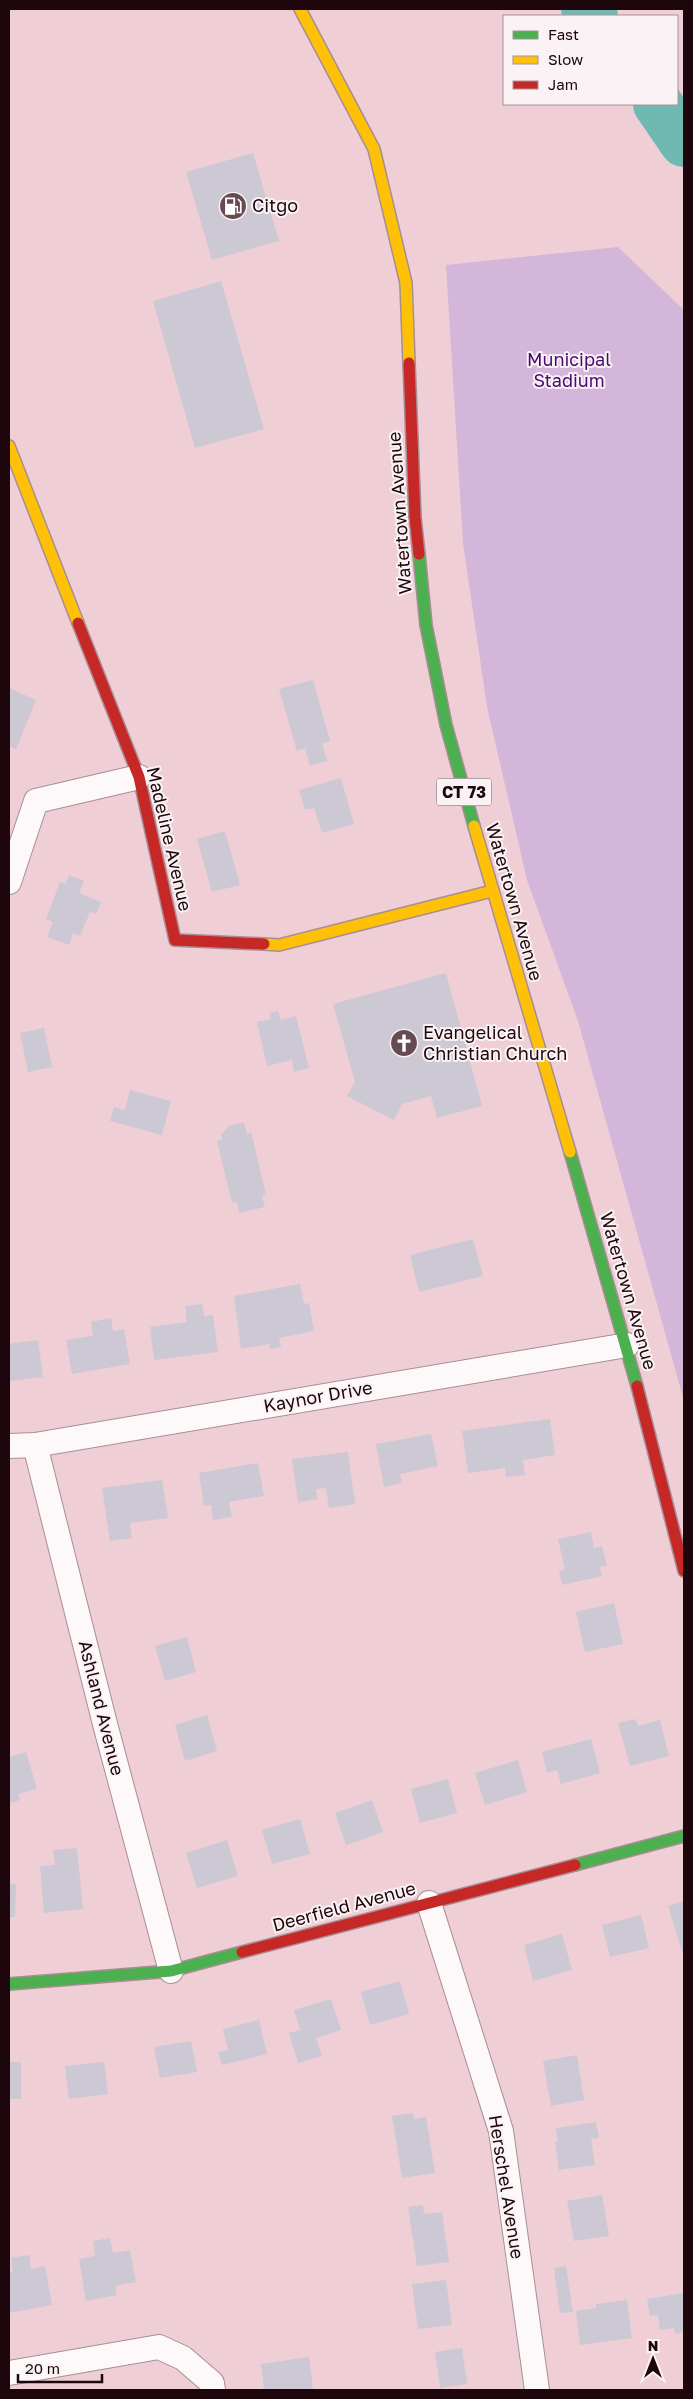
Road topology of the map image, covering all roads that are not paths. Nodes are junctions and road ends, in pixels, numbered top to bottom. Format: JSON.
{"nodes":[{"id":1,"x":300,"y":9,"type":"edge"},
{"id":2,"x":9,"y":446,"type":"edge"},
{"id":3,"x":139,"y":777,"type":"junction"},
{"id":4,"x":9,"y":882,"type":"edge"},
{"id":5,"x":492,"y":892,"type":"junction"},
{"id":6,"x":627,"y":1345,"type":"junction"},
{"id":7,"x":35,"y":1445,"type":"junction"},
{"id":8,"x":9,"y":1446,"type":"edge"},
{"id":9,"x":684,"y":1571,"type":"edge"},
{"id":10,"x":684,"y":1836,"type":"edge"},
{"id":11,"x":429,"y":1903,"type":"junction"},
{"id":12,"x":171,"y":1971,"type":"junction"},
{"id":13,"x":9,"y":1984,"type":"edge"},
{"id":14,"x":9,"y":2373,"type":"edge"},
{"id":15,"x":213,"y":2390,"type":"edge"},
{"id":16,"x":537,"y":2390,"type":"edge"}],
"edges":[{"from":1,"to":5,"type":"main road","name":"Watertown Avenue","number":"CT 73"},
{"from":2,"to":3,"type":"main road","name":"Madeline Avenue"},
{"from":3,"to":4,"type":"street"},
{"from":3,"to":5,"type":"main road","name":"Madeline Avenue"},
{"from":5,"to":6,"type":"main road","name":"Watertown Avenue","number":"CT 73"},
{"from":6,"to":7,"type":"street","name":"Kaynor Drive"},
{"from":6,"to":9,"type":"main road","name":"Watertown Avenue","number":"CT 73"},
{"from":7,"to":8,"type":"street","name":"Kaynor Drive"},
{"from":7,"to":12,"type":"street","name":"Ashland Avenue"},
{"from":10,"to":11,"type":"main road","name":"Deerfield Avenue"},
{"from":11,"to":12,"type":"main road","name":"Deerfield Avenue"},
{"from":11,"to":16,"type":"street","name":"Herschel Avenue"},
{"from":12,"to":13,"type":"main road","name":"Deerfield Avenue"},
{"from":14,"to":15,"type":"street"}]}
